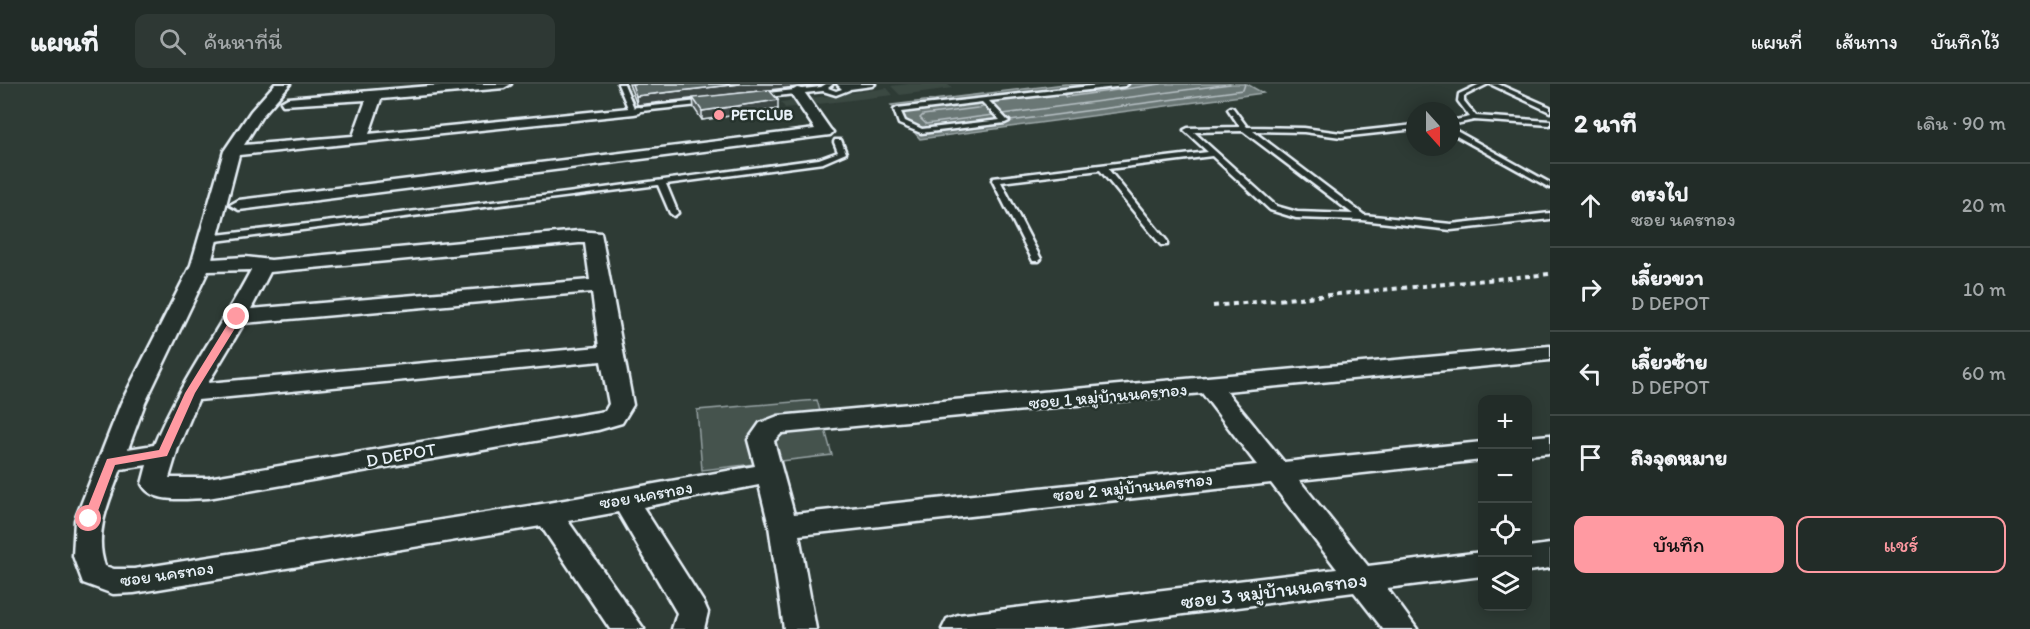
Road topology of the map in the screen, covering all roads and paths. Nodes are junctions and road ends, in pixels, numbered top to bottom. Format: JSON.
{"nodes":[{"id":1,"x":504,"y":84,"type":"edge"},
{"id":2,"x":621,"y":84,"type":"edge"},
{"id":3,"x":872,"y":84,"type":"edge"},
{"id":4,"x":1125,"y":84,"type":"edge"},
{"id":5,"x":1485,"y":84,"type":"edge"},
{"id":6,"x":1493,"y":84,"type":"edge"},
{"id":7,"x":843,"y":86,"type":"edge"},
{"id":8,"x":826,"y":87,"type":"edge"},
{"id":9,"x":797,"y":92,"type":"junction"},
{"id":10,"x":285,"y":93,"type":"edge"},
{"id":11,"x":375,"y":95,"type":"junction"},
{"id":12,"x":748,"y":97,"type":"edge"},
{"id":13,"x":984,"y":100,"type":"junction"},
{"id":14,"x":716,"y":101,"type":"edge"},
{"id":15,"x":1231,"y":109,"type":"dead end"},
{"id":16,"x":634,"y":110,"type":"junction"},
{"id":17,"x":1550,"y":111,"type":"edge"},
{"id":18,"x":1474,"y":118,"type":"junction"},
{"id":19,"x":1460,"y":121,"type":"edge"},
{"id":20,"x":1550,"y":123,"type":"edge"},
{"id":21,"x":1245,"y":129,"type":"junction"},
{"id":22,"x":1406,"y":129,"type":"edge"},
{"id":23,"x":1460,"y":135,"type":"edge"},
{"id":24,"x":359,"y":140,"type":"junction"},
{"id":25,"x":838,"y":142,"type":"dead end"},
{"id":26,"x":232,"y":151,"type":"junction"},
{"id":27,"x":1214,"y":154,"type":"junction"},
{"id":28,"x":1101,"y":166,"type":"junction"},
{"id":29,"x":661,"y":182,"type":"junction"},
{"id":30,"x":1550,"y":186,"type":"edge"},
{"id":31,"x":239,"y":205,"type":"dead end"},
{"id":32,"x":674,"y":213,"type":"dead end"},
{"id":33,"x":1550,"y":216,"type":"edge"},
{"id":34,"x":1362,"y":217,"type":"junction"},
{"id":35,"x":208,"y":239,"type":"junction"},
{"id":36,"x":1164,"y":243,"type":"dead end"},
{"id":37,"x":1036,"y":259,"type":"dead end"},
{"id":38,"x":201,"y":265,"type":"junction"},
{"id":39,"x":263,"y":265,"type":"junction"},
{"id":40,"x":1550,"y":274,"type":"edge"},
{"id":41,"x":602,"y":285,"type":"junction"},
{"id":42,"x":1213,"y":306,"type":"dead end"},
{"id":43,"x":237,"y":317,"type":"junction"},
{"id":44,"x":611,"y":353,"type":"junction"},
{"id":45,"x":1550,"y":353,"type":"edge"},
{"id":46,"x":1209,"y":387,"type":"junction"},
{"id":47,"x":190,"y":393,"type":"junction"},
{"id":48,"x":1550,"y":444,"type":"edge"},
{"id":49,"x":1532,"y":446,"type":"edge"},
{"id":50,"x":1478,"y":451,"type":"edge"},
{"id":51,"x":163,"y":453,"type":"junction"},
{"id":52,"x":111,"y":462,"type":"junction"},
{"id":53,"x":1278,"y":471,"type":"junction"},
{"id":54,"x":771,"y":473,"type":"junction"},
{"id":55,"x":624,"y":499,"type":"junction"},
{"id":56,"x":548,"y":514,"type":"junction"},
{"id":57,"x":783,"y":525,"type":"junction"},
{"id":58,"x":1550,"y":556,"type":"edge"},
{"id":59,"x":1532,"y":558,"type":"edge"},
{"id":60,"x":1478,"y":565,"type":"edge"},
{"id":61,"x":1363,"y":579,"type":"junction"},
{"id":62,"x":627,"y":629,"type":"edge"},
{"id":63,"x":688,"y":629,"type":"edge"},
{"id":64,"x":800,"y":629,"type":"edge"},
{"id":65,"x":958,"y":629,"type":"edge"},
{"id":66,"x":1401,"y":629,"type":"edge"}],
"edges":[{"from":1,"to":11,"type":"street"},
{"from":2,"to":16,"type":"lane"},
{"from":3,"to":7,"type":"lane"},
{"from":4,"to":13,"type":"lane"},
{"from":5,"to":18,"type":"lane"},
{"from":6,"to":17,"type":"lane"},
{"from":7,"to":8,"type":"lane"},
{"from":8,"to":9,"type":"lane"},
{"from":9,"to":12,"type":"lane"},
{"from":9,"to":31,"type":"street"},
{"from":10,"to":11,"type":"street"},
{"from":10,"to":26,"type":"street","name":"ซอย นครทอง"},
{"from":11,"to":24,"type":"street"},
{"from":13,"to":13,"type":"lane"},
{"from":14,"to":16,"type":"lane"},
{"from":15,"to":21,"type":"lane"},
{"from":16,"to":24,"type":"street"},
{"from":18,"to":19,"type":"lane"},
{"from":18,"to":20,"type":"lane"},
{"from":21,"to":22,"type":"lane"},
{"from":21,"to":27,"type":"lane"},
{"from":21,"to":34,"type":"lane"},
{"from":23,"to":30,"type":"lane"},
{"from":24,"to":26,"type":"street"},
{"from":25,"to":29,"type":"lane"},
{"from":26,"to":35,"type":"street","name":"ซอย นครทอง"},
{"from":27,"to":28,"type":"lane"},
{"from":27,"to":34,"type":"lane"},
{"from":28,"to":36,"type":"lane"},
{"from":28,"to":37,"type":"lane"},
{"from":29,"to":32,"type":"lane"},
{"from":29,"to":35,"type":"lane"},
{"from":33,"to":34,"type":"lane"},
{"from":35,"to":38,"type":"street","name":"ซอย นครทอง"},
{"from":38,"to":39,"type":"street","name":"D DEPOT"},
{"from":38,"to":52,"type":"street","name":"ซอย นครทอง"},
{"from":39,"to":41,"type":"street","name":"D DEPOT"},
{"from":39,"to":43,"type":"street","name":"D DEPOT"},
{"from":40,"to":42,"type":"path"},
{"from":41,"to":43,"type":"street"},
{"from":41,"to":44,"type":"street","name":"D DEPOT"},
{"from":43,"to":47,"type":"street","name":"D DEPOT"},
{"from":44,"to":47,"type":"street"},
{"from":44,"to":51,"type":"street","name":"D DEPOT"},
{"from":45,"to":46,"type":"street","name":"ซอย 1 หมู่บ้านนครทอง"},
{"from":46,"to":53,"type":"street"},
{"from":46,"to":54,"type":"street","name":"ซอย 1 หมู่บ้านนครทอง"},
{"from":47,"to":51,"type":"street","name":"D DEPOT"},
{"from":48,"to":49,"type":"street"},
{"from":50,"to":53,"type":"street","name":"ซอย 2 หมู่บ้านนครทอง"},
{"from":51,"to":52,"type":"street"},
{"from":52,"to":56,"type":"street","name":"ซอย นครทอง"},
{"from":53,"to":57,"type":"street","name":"ซอย 2 หมู่บ้านนครทอง"},
{"from":53,"to":61,"type":"street"},
{"from":54,"to":55,"type":"street","name":"ซอย นครทอง"},
{"from":54,"to":57,"type":"street","name":"ซอย 1 หมู่บ้านนครทอง"},
{"from":55,"to":56,"type":"street","name":"ซอย นครทอง"},
{"from":55,"to":63,"type":"street"},
{"from":56,"to":62,"type":"street"},
{"from":57,"to":64,"type":"street"},
{"from":58,"to":59,"type":"street"},
{"from":60,"to":61,"type":"street","name":"ซอย 3 หมู่บ้านนครทอง"},
{"from":61,"to":65,"type":"street","name":"ซอย 3 หมู่บ้านนครทอง"},
{"from":61,"to":66,"type":"street"}]}
